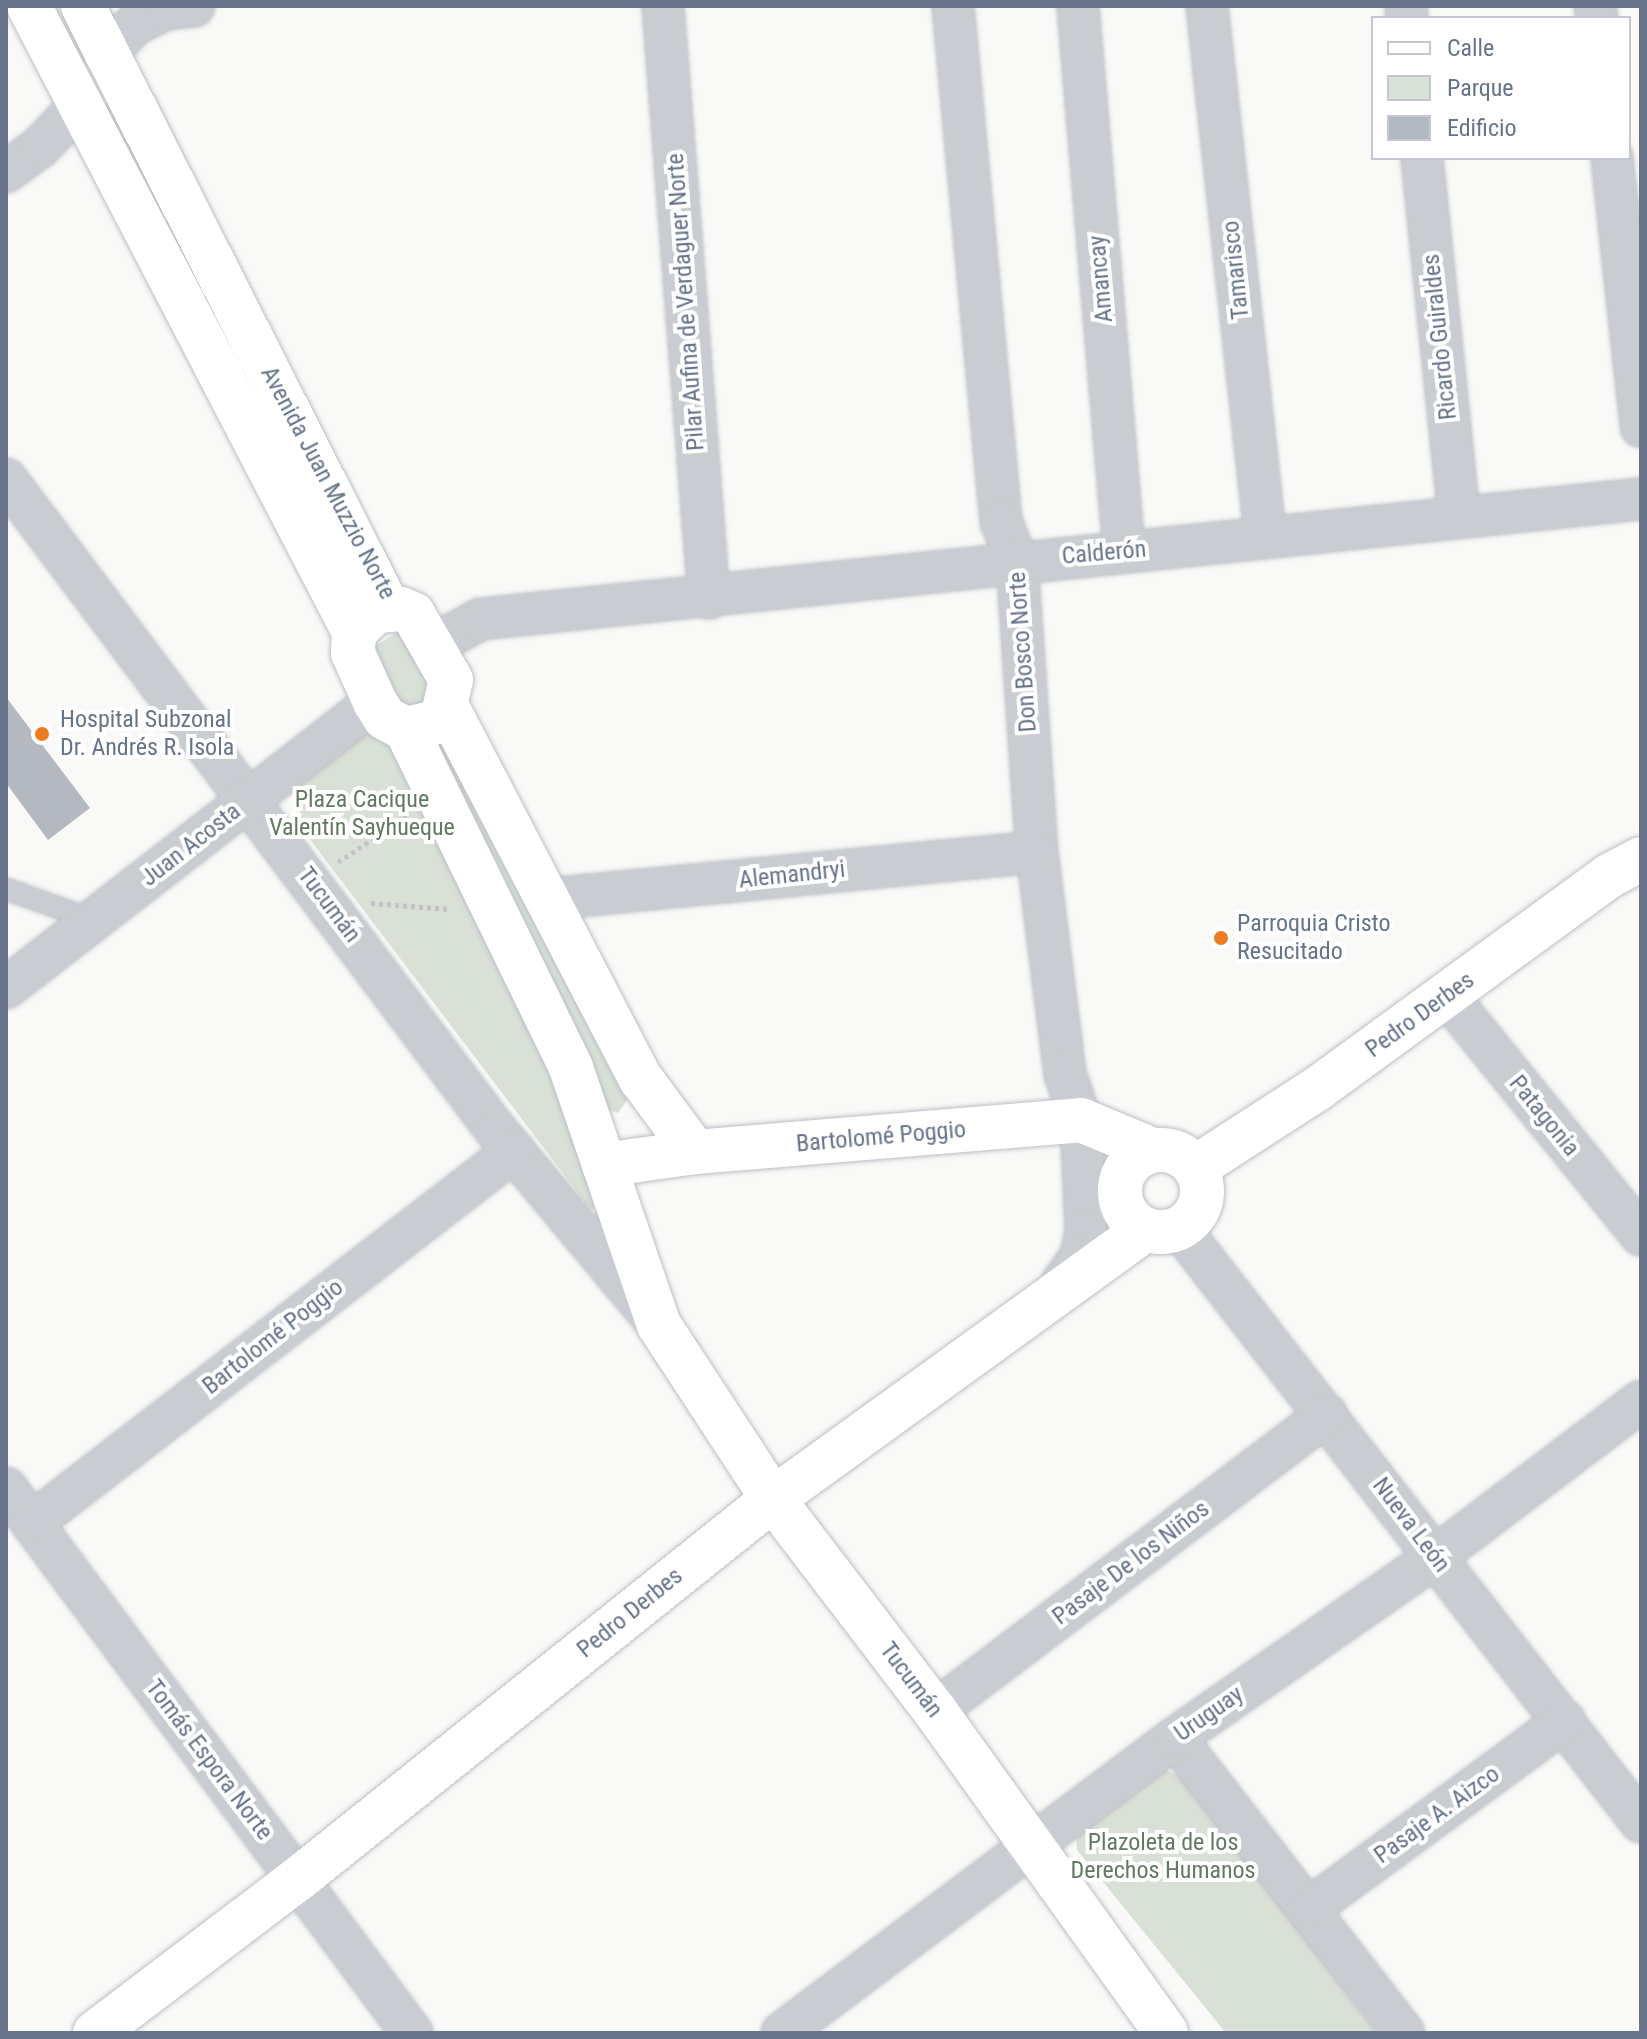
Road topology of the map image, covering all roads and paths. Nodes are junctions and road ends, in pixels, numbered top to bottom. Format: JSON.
{"nodes":[{"id":1,"x":29,"y":6,"type":"edge"},
{"id":2,"x":83,"y":6,"type":"edge"},
{"id":3,"x":194,"y":6,"type":"edge"},
{"id":4,"x":663,"y":6,"type":"edge"},
{"id":5,"x":953,"y":6,"type":"edge"},
{"id":6,"x":1078,"y":6,"type":"edge"},
{"id":7,"x":1207,"y":6,"type":"edge"},
{"id":8,"x":108,"y":53,"type":"junction"},
{"id":9,"x":83,"y":102,"type":"junction"},
{"id":10,"x":1422,"y":160,"type":"edge"},
{"id":11,"x":1612,"y":160,"type":"edge"},
{"id":12,"x":6,"y":172,"type":"edge"},
{"id":13,"x":1641,"y":426,"type":"edge"},
{"id":14,"x":6,"y":479,"type":"edge"},
{"id":15,"x":1641,"y":499,"type":"edge"},
{"id":16,"x":1459,"y":517,"type":"junction"},
{"id":17,"x":1265,"y":534,"type":"junction"},
{"id":18,"x":1124,"y":552,"type":"junction"},
{"id":19,"x":1017,"y":561,"type":"junction"},
{"id":20,"x":709,"y":598,"type":"junction"},
{"id":21,"x":371,"y":620,"type":"junction"},
{"id":22,"x":431,"y":646,"type":"junction"},
{"id":23,"x":447,"y":707,"type":"junction"},
{"id":24,"x":390,"y":715,"type":"junction"},
{"id":25,"x":439,"y":795,"type":"junction"},
{"id":26,"x":249,"y":799,"type":"junction"},
{"id":27,"x":1037,"y":852,"type":"junction"},
{"id":28,"x":1641,"y":859,"type":"edge"},
{"id":29,"x":6,"y":889,"type":"edge"},
{"id":30,"x":319,"y":890,"type":"junction"},
{"id":31,"x":548,"y":899,"type":"junction"},
{"id":32,"x":498,"y":912,"type":"junction"},
{"id":33,"x":93,"y":920,"type":"junction"},
{"id":34,"x":6,"y":988,"type":"edge"},
{"id":35,"x":1447,"y":996,"type":"junction"},
{"id":36,"x":1081,"y":1120,"type":"junction"},
{"id":37,"x":1153,"y":1150,"type":"junction"},
{"id":38,"x":514,"y":1151,"type":"junction"},
{"id":39,"x":695,"y":1152,"type":"junction"},
{"id":40,"x":604,"y":1165,"type":"junction"},
{"id":41,"x":1196,"y":1167,"type":"junction"},
{"id":42,"x":1162,"y":1229,"type":"junction"},
{"id":43,"x":1641,"y":1235,"type":"edge"},
{"id":44,"x":1056,"y":1291,"type":"junction"},
{"id":45,"x":659,"y":1325,"type":"junction"},
{"id":46,"x":1641,"y":1401,"type":"edge"},
{"id":47,"x":1327,"y":1415,"type":"junction"},
{"id":48,"x":6,"y":1488,"type":"edge"},
{"id":49,"x":773,"y":1499,"type":"junction"},
{"id":50,"x":32,"y":1523,"type":"junction"},
{"id":51,"x":1435,"y":1557,"type":"junction"},
{"id":52,"x":935,"y":1711,"type":"junction"},
{"id":53,"x":1565,"y":1721,"type":"junction"},
{"id":54,"x":1175,"y":1738,"type":"junction"},
{"id":55,"x":1641,"y":1822,"type":"edge"},
{"id":56,"x":1030,"y":1846,"type":"junction"},
{"id":57,"x":298,"y":1879,"type":"junction"},
{"id":58,"x":1310,"y":1908,"type":"junction"},
{"id":59,"x":95,"y":2033,"type":"edge"},
{"id":60,"x":412,"y":2033,"type":"edge"},
{"id":61,"x":782,"y":2033,"type":"edge"},
{"id":62,"x":1166,"y":2033,"type":"edge"},
{"id":63,"x":1404,"y":2033,"type":"edge"}],
"edges":[{"from":1,"to":9,"type":"main road","name":"Avenida Juan Muzzio Norte"},
{"from":2,"to":8,"type":"main road","name":"Avenida Juan Muzzio Norte"},
{"from":3,"to":8,"type":"street"},
{"from":4,"to":20,"type":"street","name":"Pilar Aufina de Verdaguer Norte"},
{"from":5,"to":19,"type":"street","name":"Don Bosco Norte"},
{"from":6,"to":18,"type":"street","name":"Amancay"},
{"from":7,"to":17,"type":"street","name":"Tamarisco"},
{"from":8,"to":9,"type":"street"},
{"from":8,"to":21,"type":"main road","name":"Avenida Juan Muzzio Norte"},
{"from":9,"to":12,"type":"street"},
{"from":9,"to":21,"type":"main road","name":"Avenida Juan Muzzio Norte"},
{"from":10,"to":16,"type":"street","name":"Ricardo Guiraldes"},
{"from":11,"to":13,"type":"street"},
{"from":14,"to":26,"type":"street","name":"Tucumán"},
{"from":15,"to":16,"type":"street","name":"Calderón"},
{"from":16,"to":17,"type":"street","name":"Calderón"},
{"from":17,"to":18,"type":"street","name":"Calderón"},
{"from":18,"to":19,"type":"street","name":"Calderón"},
{"from":19,"to":20,"type":"street","name":"Calderón"},
{"from":19,"to":27,"type":"street","name":"Don Bosco Norte"},
{"from":20,"to":22,"type":"street","name":"Calderón"},
{"from":21,"to":22,"type":"main road","name":"Avenida Juan Muzzio Norte"},
{"from":21,"to":24,"type":"main road","name":"Avenida Juan Muzzio Norte"},
{"from":22,"to":23,"type":"main road","name":"Avenida Juan Muzzio Norte"},
{"from":23,"to":24,"type":"main road"},
{"from":23,"to":31,"type":"main road","name":"Avenida Juan Muzzio Norte"},
{"from":24,"to":25,"type":"main road","name":"Avenida Juan Muzzio Norte"},
{"from":24,"to":26,"type":"street","name":"Juan Acosta"},
{"from":25,"to":30,"type":"path"},
{"from":25,"to":32,"type":"main road","name":"Avenida Juan Muzzio Norte"},
{"from":26,"to":30,"type":"street","name":"Tucumán"},
{"from":26,"to":33,"type":"street","name":"Juan Acosta"},
{"from":27,"to":31,"type":"street","name":"Alemandryi"},
{"from":27,"to":36,"type":"street","name":"Don Bosco Norte"},
{"from":28,"to":35,"type":"main road","name":"Pedro Derbes"},
{"from":29,"to":33,"type":"lane"},
{"from":30,"to":32,"type":"path"},
{"from":30,"to":38,"type":"street","name":"Tucumán"},
{"from":31,"to":39,"type":"main road","name":"Avenida Juan Muzzio Norte"},
{"from":32,"to":40,"type":"main road","name":"Avenida Juan Muzzio Norte"},
{"from":33,"to":34,"type":"street","name":"Juan Acosta"},
{"from":35,"to":41,"type":"main road","name":"Pedro Derbes"},
{"from":35,"to":43,"type":"street","name":"Patagonia"},
{"from":36,"to":37,"type":"main road","name":"Bartolomé Poggio"},
{"from":36,"to":39,"type":"main road","name":"Bartolomé Poggio"},
{"from":36,"to":44,"type":"street","name":"Don Bosco Norte"},
{"from":37,"to":41,"type":"main road"},
{"from":37,"to":42,"type":"main road"},
{"from":38,"to":45,"type":"street","name":"Tucumán"},
{"from":38,"to":50,"type":"street","name":"Bartolomé Poggio"},
{"from":39,"to":40,"type":"main road","name":"Bartolomé Poggio"},
{"from":40,"to":45,"type":"main road","name":"Tucumán"},
{"from":41,"to":42,"type":"main road"},
{"from":42,"to":44,"type":"main road","name":"Pedro Derbes"},
{"from":42,"to":47,"type":"street","name":"Nueva León"},
{"from":44,"to":49,"type":"main road","name":"Pedro Derbes"},
{"from":45,"to":49,"type":"main road","name":"Tucumán"},
{"from":46,"to":51,"type":"street","name":"Uruguay"},
{"from":47,"to":51,"type":"street","name":"Nueva León"},
{"from":47,"to":52,"type":"street","name":"Pasaje De los Niños"},
{"from":48,"to":50,"type":"street","name":"Tomás Espora Norte"},
{"from":49,"to":52,"type":"main road","name":"Tucumán"},
{"from":49,"to":57,"type":"main road","name":"Pedro Derbes"},
{"from":50,"to":57,"type":"street","name":"Tomás Espora Norte"},
{"from":51,"to":53,"type":"street","name":"Nueva León"},
{"from":51,"to":54,"type":"street","name":"Uruguay"},
{"from":52,"to":56,"type":"main road","name":"Tucumán"},
{"from":53,"to":55,"type":"street","name":"Nueva León"},
{"from":53,"to":58,"type":"street","name":"Pasaje A. Aizco"},
{"from":54,"to":56,"type":"street","name":"Uruguay"},
{"from":54,"to":58,"type":"street"},
{"from":56,"to":61,"type":"street","name":"Uruguay"},
{"from":56,"to":62,"type":"main road","name":"Tucumán"},
{"from":57,"to":59,"type":"main road","name":"Pedro Derbes"},
{"from":57,"to":60,"type":"street","name":"Tomás Espora Norte"},
{"from":58,"to":63,"type":"street"}]}
